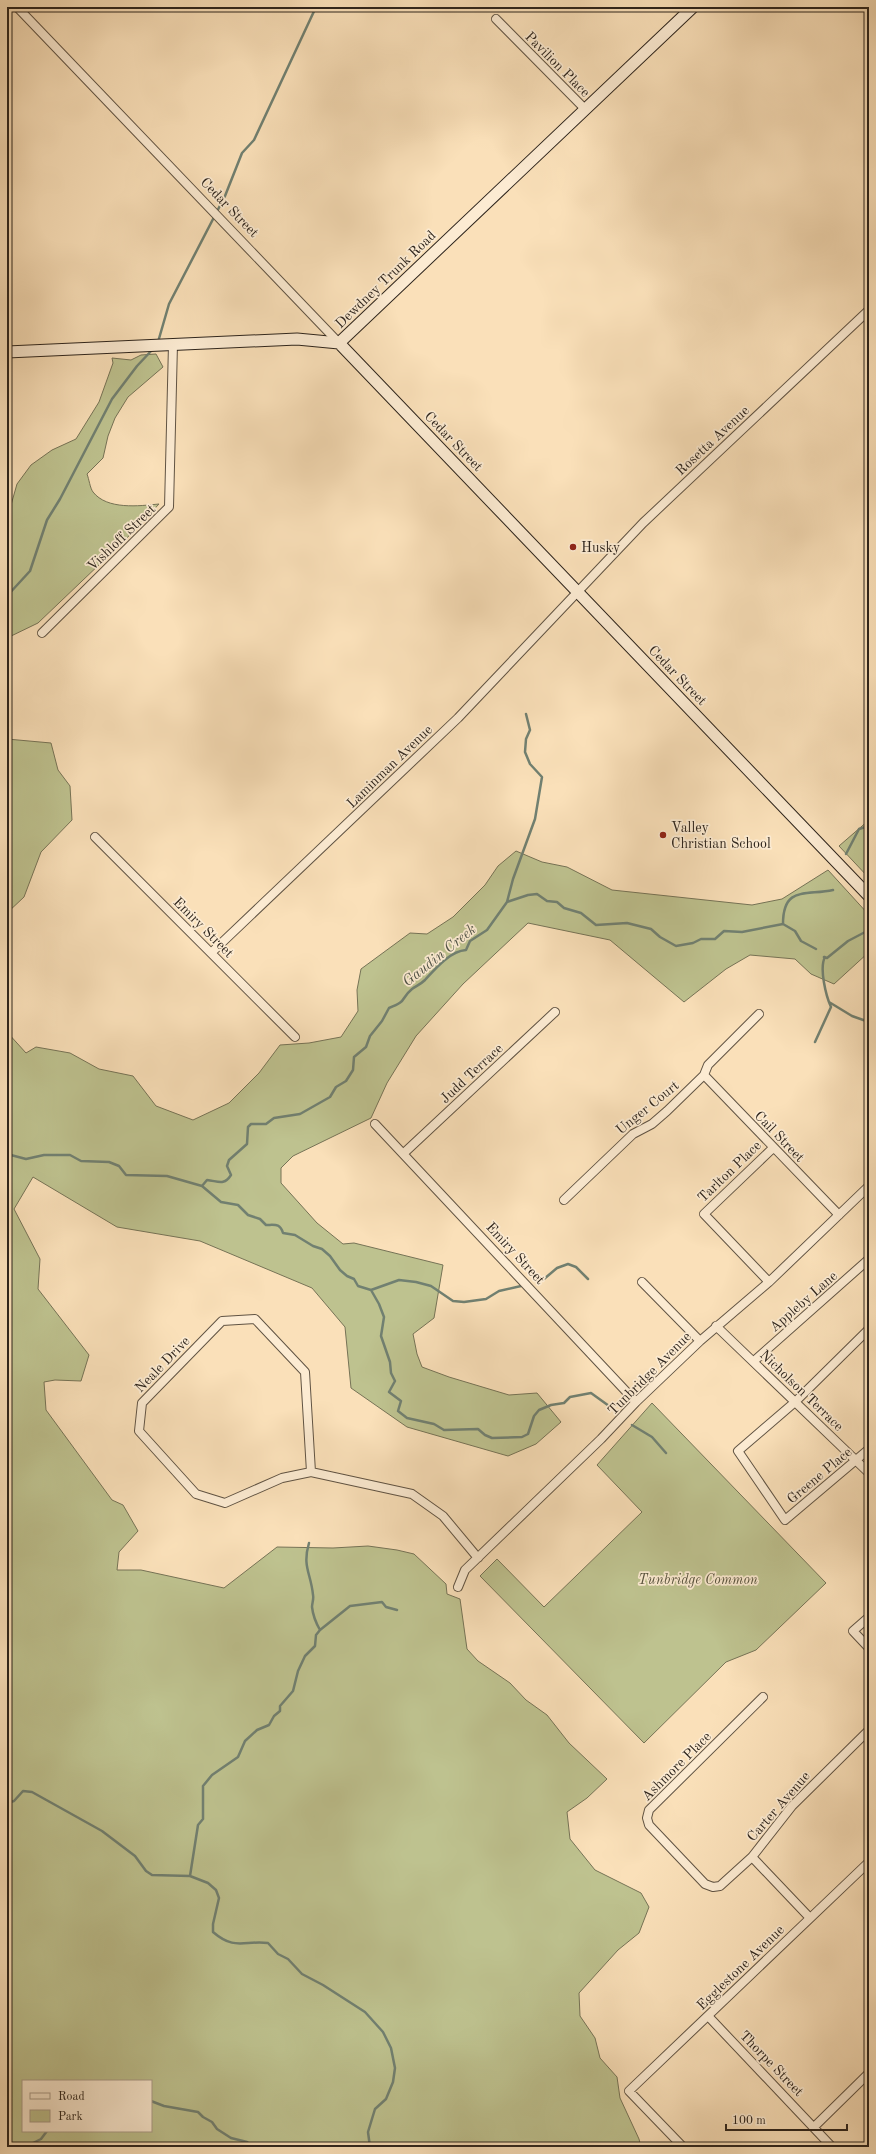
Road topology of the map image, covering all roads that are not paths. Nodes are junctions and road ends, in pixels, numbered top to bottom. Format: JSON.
{"nodes":[{"id":1,"x":17,"y":7,"type":"edge"},
{"id":2,"x":693,"y":7,"type":"edge"},
{"id":3,"x":496,"y":19,"type":"dead end"},
{"id":4,"x":585,"y":109,"type":"junction"},
{"id":5,"x":869,"y":310,"type":"edge"},
{"id":6,"x":339,"y":343,"type":"junction"},
{"id":7,"x":173,"y":344,"type":"junction"},
{"id":8,"x":7,"y":352,"type":"edge"},
{"id":9,"x":578,"y":593,"type":"junction"},
{"id":10,"x":42,"y":633,"type":"dead end"},
{"id":11,"x":95,"y":836,"type":"dead end"},
{"id":12,"x":869,"y":896,"type":"edge"},
{"id":13,"x":211,"y":953,"type":"junction"},
{"id":14,"x":555,"y":1012,"type":"dead end"},
{"id":15,"x":759,"y":1014,"type":"dead end"},
{"id":16,"x":295,"y":1037,"type":"dead end"},
{"id":17,"x":704,"y":1075,"type":"junction"},
{"id":18,"x":375,"y":1124,"type":"dead end"},
{"id":19,"x":773,"y":1148,"type":"junction"},
{"id":20,"x":404,"y":1153,"type":"junction"},
{"id":21,"x":869,"y":1186,"type":"edge"},
{"id":22,"x":564,"y":1200,"type":"dead end"},
{"id":23,"x":839,"y":1215,"type":"junction"},
{"id":24,"x":869,"y":1260,"type":"edge"},
{"id":25,"x":642,"y":1282,"type":"dead end"},
{"id":26,"x":769,"y":1282,"type":"junction"},
{"id":27,"x":716,"y":1326,"type":"junction"},
{"id":28,"x":869,"y":1329,"type":"edge"},
{"id":29,"x":700,"y":1341,"type":"junction"},
{"id":30,"x":754,"y":1361,"type":"junction"},
{"id":31,"x":636,"y":1402,"type":"junction"},
{"id":32,"x":795,"y":1402,"type":"junction"},
{"id":33,"x":869,"y":1449,"type":"edge"},
{"id":34,"x":857,"y":1460,"type":"junction"},
{"id":35,"x":311,"y":1472,"type":"junction"},
{"id":36,"x":869,"y":1473,"type":"edge"},
{"id":37,"x":478,"y":1558,"type":"junction"},
{"id":38,"x":458,"y":1587,"type":"dead end"},
{"id":39,"x":869,"y":1617,"type":"edge"},
{"id":40,"x":869,"y":1648,"type":"edge"},
{"id":41,"x":763,"y":1697,"type":"dead end"},
{"id":42,"x":869,"y":1730,"type":"edge"},
{"id":43,"x":752,"y":1856,"type":"junction"},
{"id":44,"x":869,"y":1862,"type":"edge"},
{"id":45,"x":810,"y":1918,"type":"junction"},
{"id":46,"x":708,"y":2016,"type":"junction"},
{"id":47,"x":869,"y":2073,"type":"edge"},
{"id":48,"x":815,"y":2126,"type":"junction"},
{"id":49,"x":683,"y":2147,"type":"edge"},
{"id":50,"x":832,"y":2147,"type":"edge"}],
"edges":[{"from":1,"to":6,"type":"street","name":"Cedar Street"},
{"from":2,"to":4,"type":"main road","name":"Dewdney Trunk Road"},
{"from":3,"to":4,"type":"street","name":"Pavilion Place"},
{"from":4,"to":6,"type":"main road","name":"Dewdney Trunk Road"},
{"from":5,"to":9,"type":"street","name":"Rosetta Avenue"},
{"from":6,"to":7,"type":"main road","name":"Dewdney Trunk Road"},
{"from":6,"to":9,"type":"main road","name":"Cedar Street"},
{"from":7,"to":8,"type":"main road","name":"Dewdney Trunk Road"},
{"from":7,"to":10,"type":"street","name":"Vishloff Street"},
{"from":9,"to":12,"type":"main road","name":"Cedar Street"},
{"from":9,"to":13,"type":"street","name":"Laminman Avenue"},
{"from":11,"to":13,"type":"street","name":"Emiry Street"},
{"from":13,"to":16,"type":"street","name":"Emiry Street"},
{"from":14,"to":20,"type":"street","name":"Judd Terrace"},
{"from":15,"to":17,"type":"street","name":"Unger Court"},
{"from":17,"to":19,"type":"street","name":"Cail Street"},
{"from":17,"to":22,"type":"street","name":"Unger Court"},
{"from":18,"to":20,"type":"street","name":"Emiry Street"},
{"from":19,"to":23,"type":"street","name":"Cail Street"},
{"from":19,"to":26,"type":"street","name":"Tarlton Place"},
{"from":20,"to":31,"type":"street","name":"Emiry Street"},
{"from":21,"to":23,"type":"street","name":"Tunbridge Avenue"},
{"from":23,"to":26,"type":"street","name":"Tunbridge Avenue"},
{"from":24,"to":30,"type":"street","name":"Appleby Lane"},
{"from":25,"to":29,"type":"street"},
{"from":26,"to":27,"type":"street","name":"Tunbridge Avenue"},
{"from":27,"to":29,"type":"street","name":"Tunbridge Avenue"},
{"from":27,"to":30,"type":"street","name":"Nicholson Terrace"},
{"from":28,"to":32,"type":"street"},
{"from":29,"to":31,"type":"street","name":"Tunbridge Avenue"},
{"from":30,"to":32,"type":"street","name":"Nicholson Terrace"},
{"from":31,"to":37,"type":"street","name":"Tunbridge Avenue"},
{"from":32,"to":34,"type":"street","name":"Nicholson Terrace"},
{"from":32,"to":34,"type":"street","name":"Greene Place"},
{"from":33,"to":34,"type":"street","name":"Greene Place"},
{"from":34,"to":36,"type":"street","name":"Nicholson Terrace"},
{"from":35,"to":35,"type":"street","name":"Neale Drive"},
{"from":35,"to":37,"type":"street","name":"Neale Drive"},
{"from":37,"to":38,"type":"street","name":"Tunbridge Avenue"},
{"from":39,"to":40,"type":"street"},
{"from":41,"to":43,"type":"street","name":"Ashmore Place"},
{"from":42,"to":43,"type":"street","name":"Carter Avenue"},
{"from":43,"to":45,"type":"street","name":"Carter Avenue"},
{"from":44,"to":45,"type":"street","name":"Egglestone Avenue"},
{"from":45,"to":46,"type":"street","name":"Egglestone Avenue"},
{"from":46,"to":48,"type":"street","name":"Thorpe Street"},
{"from":46,"to":49,"type":"street","name":"Egglestone Avenue"},
{"from":47,"to":48,"type":"street"},
{"from":48,"to":50,"type":"street","name":"Thorpe Street"}]}
